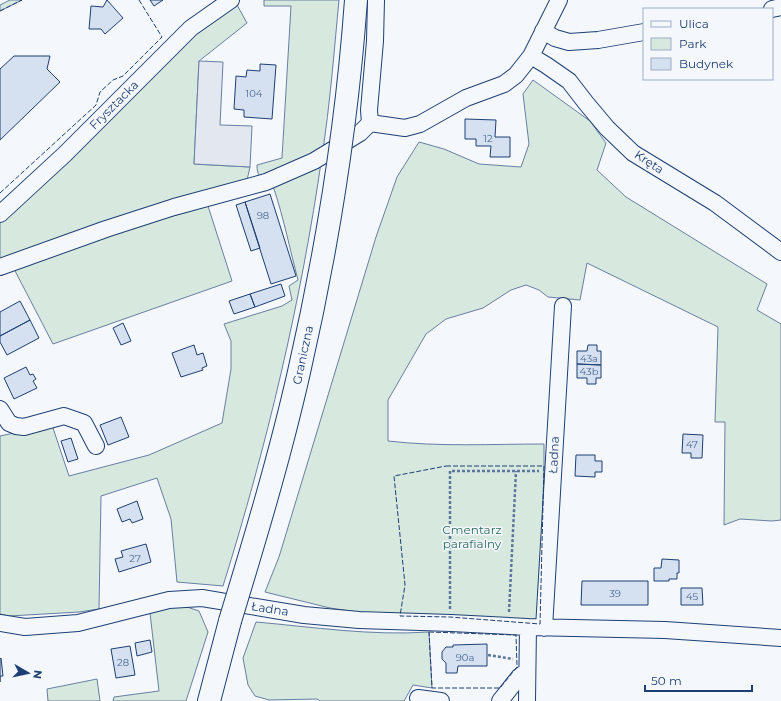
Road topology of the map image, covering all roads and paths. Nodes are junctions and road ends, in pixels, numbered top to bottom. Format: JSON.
{"nodes":[{"id":1,"x":231,"y":0,"type":"edge"},
{"id":2,"x":356,"y":0,"type":"edge"},
{"id":3,"x":376,"y":0,"type":"edge"},
{"id":4,"x":559,"y":0,"type":"edge"},
{"id":5,"x":543,"y":31,"type":"junction"},
{"id":6,"x":643,"y":32,"type":"edge"},
{"id":7,"x":531,"y":56,"type":"junction"},
{"id":8,"x":370,"y":123,"type":"junction"},
{"id":9,"x":0,"y":214,"type":"edge"},
{"id":10,"x":781,"y":252,"type":"edge"},
{"id":11,"x":0,"y":267,"type":"edge"},
{"id":12,"x":563,"y":306,"type":"dead end"},
{"id":13,"x":0,"y":409,"type":"edge"},
{"id":14,"x":96,"y":446,"type":"dead end"},
{"id":15,"x":516,"y":471,"type":"junction"},
{"id":16,"x":544,"y":471,"type":"dead end"},
{"id":17,"x":450,"y":614,"type":"dead end"},
{"id":18,"x":508,"y":619,"type":"dead end"},
{"id":19,"x":0,"y":624,"type":"edge"},
{"id":20,"x":536,"y":627,"type":"junction"},
{"id":21,"x":781,"y":638,"type":"edge"},
{"id":22,"x":488,"y":655,"type":"dead end"},
{"id":23,"x":527,"y":665,"type":"junction"},
{"id":24,"x":418,"y":698,"type":"dead end"},
{"id":25,"x":209,"y":701,"type":"edge"},
{"id":26,"x":441,"y":701,"type":"edge"},
{"id":27,"x":500,"y":701,"type":"edge"},
{"id":28,"x":526,"y":701,"type":"edge"}],
"edges":[{"from":1,"to":9,"type":"street","name":"Frysztacka"},
{"from":2,"to":25,"type":"highway","name":"Graniczna","bridge":true},
{"from":3,"to":8,"type":"street"},
{"from":4,"to":5,"type":"street"},
{"from":5,"to":6,"type":"street"},
{"from":5,"to":7,"type":"street"},
{"from":7,"to":8,"type":"street"},
{"from":7,"to":10,"type":"street","name":"Kręta"},
{"from":8,"to":11,"type":"street"},
{"from":12,"to":20,"type":"street","name":"Ładna"},
{"from":13,"to":14,"type":"street"},
{"from":15,"to":16,"type":"path"},
{"from":15,"to":17,"type":"path"},
{"from":15,"to":18,"type":"path"},
{"from":19,"to":20,"type":"street","name":"Ładna"},
{"from":20,"to":21,"type":"street","name":"Ładna"},
{"from":20,"to":23,"type":"street"},
{"from":22,"to":23,"type":"path"},
{"from":23,"to":27,"type":"street"},
{"from":23,"to":28,"type":"street"},
{"from":24,"to":26,"type":"street"}]}
